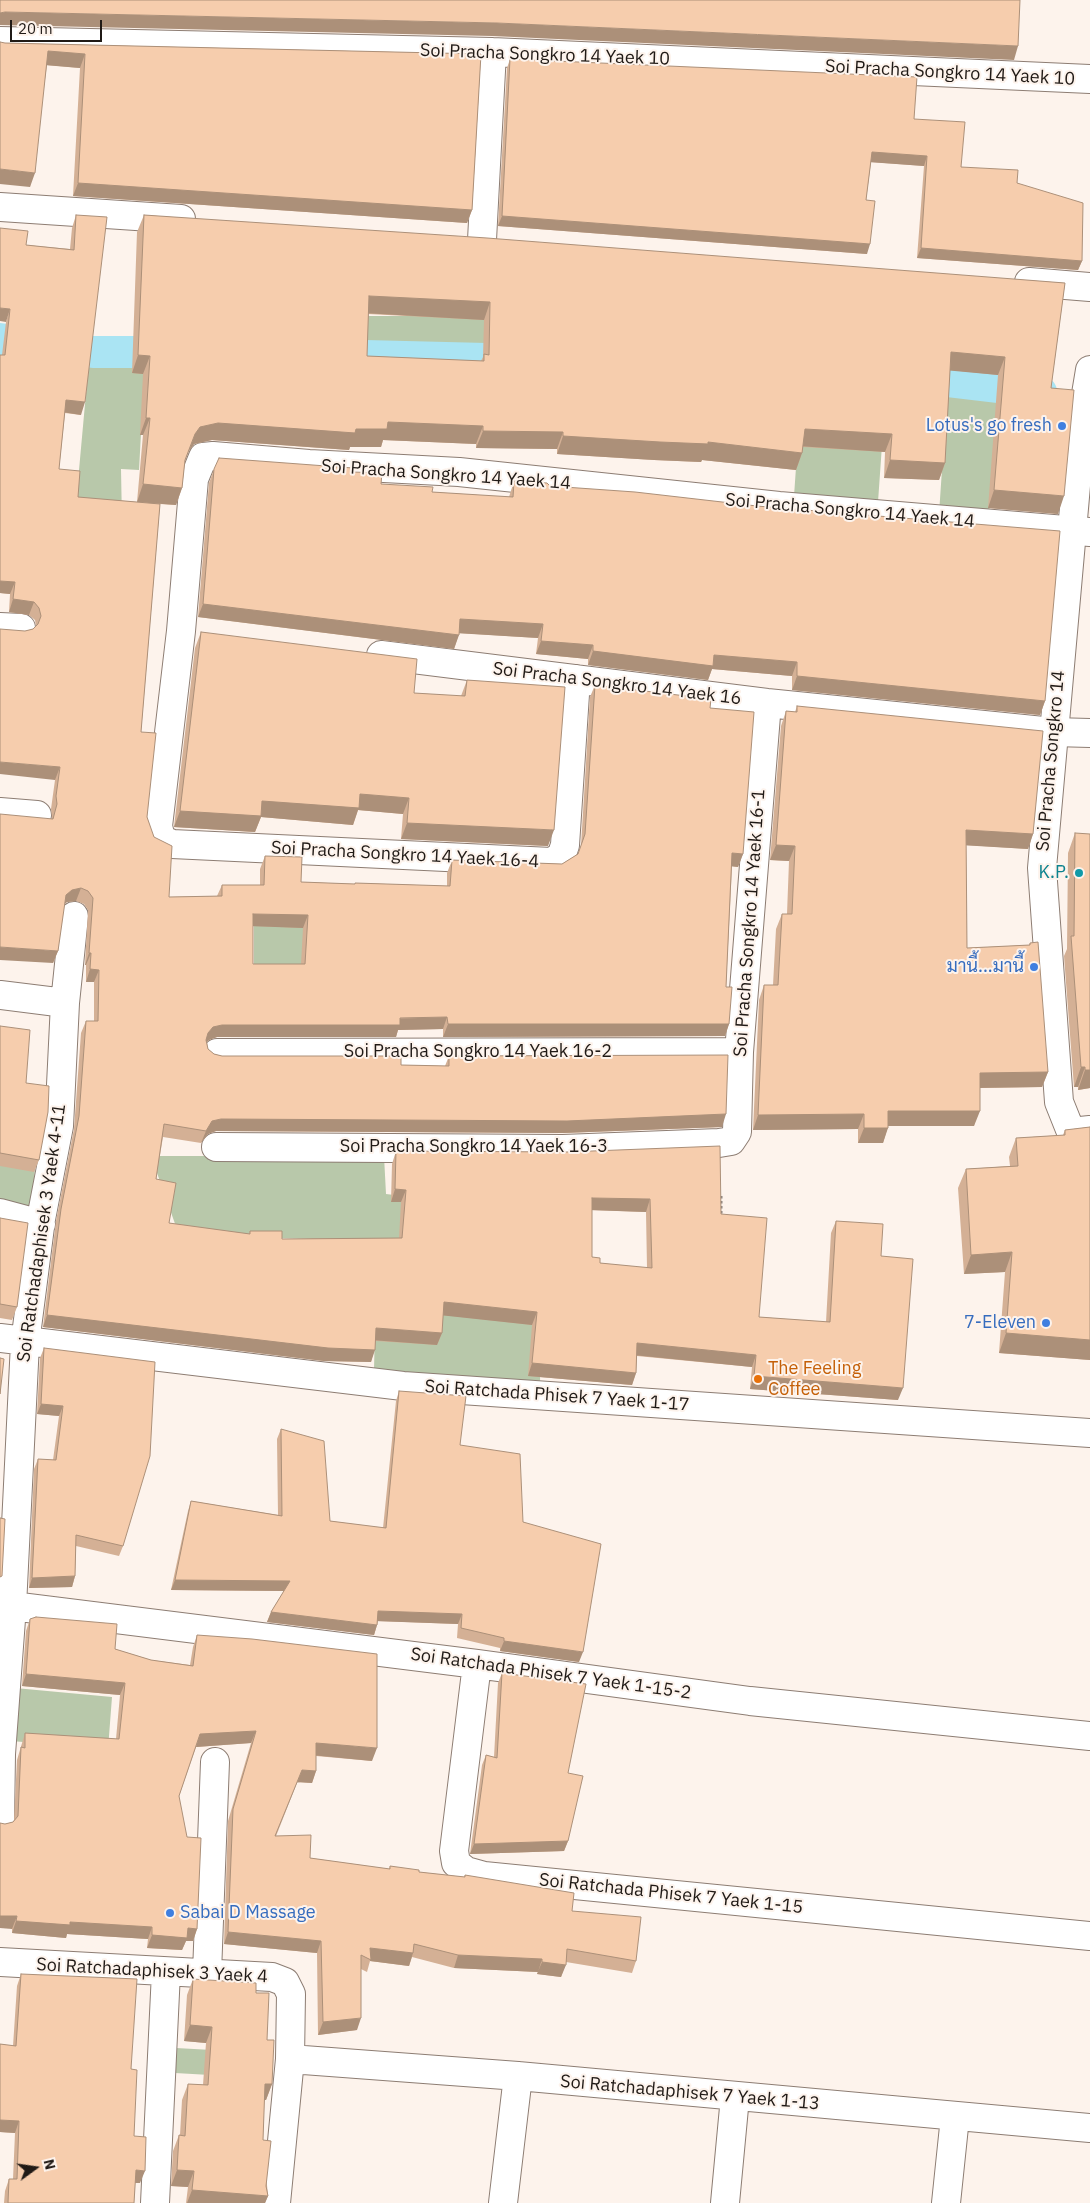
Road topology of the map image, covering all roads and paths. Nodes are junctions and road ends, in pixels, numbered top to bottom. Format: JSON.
{"nodes":[{"id":1,"x":0,"y":41,"type":"edge"},
{"id":2,"x":492,"y":52,"type":"junction"},
{"id":3,"x":1090,"y":79,"type":"edge"},
{"id":4,"x":0,"y":207,"type":"edge"},
{"id":5,"x":210,"y":221,"type":"edge"},
{"id":6,"x":452,"y":238,"type":"edge"},
{"id":7,"x":482,"y":240,"type":"junction"},
{"id":8,"x":512,"y":242,"type":"edge"},
{"id":9,"x":1003,"y":280,"type":"edge"},
{"id":10,"x":1090,"y":287,"type":"edge"},
{"id":11,"x":1089,"y":378,"type":"edge"},
{"id":12,"x":1082,"y":531,"type":"edge"},
{"id":13,"x":180,"y":631,"type":"junction"},
{"id":14,"x":209,"y":634,"type":"edge"},
{"id":15,"x":360,"y":652,"type":"edge"},
{"id":16,"x":576,"y":679,"type":"junction"},
{"id":17,"x":767,"y":703,"type":"junction"},
{"id":18,"x":1053,"y":732,"type":"junction"},
{"id":19,"x":1090,"y":733,"type":"edge"},
{"id":20,"x":0,"y":812,"type":"edge"},
{"id":21,"x":37,"y":815,"type":"edge"},
{"id":22,"x":161,"y":838,"type":"joint"},
{"id":23,"x":74,"y":916,"type":"dead end"},
{"id":24,"x":0,"y":995,"type":"edge"},
{"id":25,"x":65,"y":1003,"type":"junction"},
{"id":26,"x":740,"y":1052,"type":"junction"},
{"id":27,"x":217,"y":1053,"type":"edge"},
{"id":28,"x":1090,"y":1130,"type":"edge"},
{"id":29,"x":731,"y":1141,"type":"joint"},
{"id":30,"x":216,"y":1147,"type":"dead end"},
{"id":31,"x":721,"y":1191,"type":"edge"},
{"id":32,"x":0,"y":1213,"type":"edge"},
{"id":33,"x":722,"y":1220,"type":"edge"},
{"id":34,"x":41,"y":1224,"type":"junction"},
{"id":35,"x":13,"y":1341,"type":"edge"},
{"id":36,"x":1090,"y":1433,"type":"edge"},
{"id":37,"x":12,"y":1606,"type":"junction"},
{"id":38,"x":476,"y":1664,"type":"junction"},
{"id":39,"x":1090,"y":1736,"type":"edge"},
{"id":40,"x":214,"y":1762,"type":"dead end"},
{"id":41,"x":0,"y":1820,"type":"edge"},
{"id":42,"x":1090,"y":1936,"type":"edge"},
{"id":43,"x":0,"y":1962,"type":"edge"},
{"id":44,"x":166,"y":1972,"type":"junction"},
{"id":45,"x":207,"y":1973,"type":"junction"},
{"id":46,"x":290,"y":2059,"type":"junction"},
{"id":47,"x":518,"y":2076,"type":"junction"},
{"id":48,"x":735,"y":2097,"type":"junction"},
{"id":49,"x":955,"y":2118,"type":"junction"},
{"id":50,"x":1090,"y":2128,"type":"edge"},
{"id":51,"x":155,"y":2203,"type":"edge"},
{"id":52,"x":276,"y":2203,"type":"edge"},
{"id":53,"x":503,"y":2203,"type":"edge"},
{"id":54,"x":725,"y":2203,"type":"edge"},
{"id":55,"x":946,"y":2203,"type":"edge"}],
"edges":[{"from":1,"to":2,"type":"street","name":"Soi Pracha Songkro 14 Yaek 10"},
{"from":2,"to":3,"type":"street","name":"Soi Pracha Songkro 14 Yaek 10"},
{"from":2,"to":7,"type":"street"},
{"from":4,"to":5,"type":"street"},
{"from":6,"to":7,"type":"street"},
{"from":7,"to":8,"type":"street"},
{"from":9,"to":10,"type":"street"},
{"from":11,"to":12,"type":"street","name":"Soi Pracha Songkro 14"},
{"from":12,"to":13,"type":"street","name":"Soi Pracha Songkro 14 Yaek 14"},
{"from":12,"to":18,"type":"street","name":"Soi Pracha Songkro 14"},
{"from":13,"to":14,"type":"street"},
{"from":13,"to":22,"type":"street","name":"Soi Pracha Songkro 14 Yaek 14"},
{"from":15,"to":16,"type":"street","name":"Soi Pracha Songkro 14 Yaek 16"},
{"from":16,"to":17,"type":"street","name":"Soi Pracha Songkro 14 Yaek 16"},
{"from":16,"to":22,"type":"street","name":"Soi Pracha Songkro 14 Yaek 16-4"},
{"from":17,"to":18,"type":"street","name":"Soi Pracha Songkro 14 Yaek 16"},
{"from":17,"to":26,"type":"street","name":"Soi Pracha Songkro 14 Yaek 16-1"},
{"from":18,"to":19,"type":"street","name":"Soi Pracha Songkro 14 Yaek 16"},
{"from":18,"to":28,"type":"street","name":"Soi Pracha Songkro 14"},
{"from":20,"to":21,"type":"street"},
{"from":23,"to":25,"type":"street","name":"Soi Ratchadaphisek 3 Yaek 4-11"},
{"from":24,"to":25,"type":"street"},
{"from":25,"to":34,"type":"street","name":"Soi Ratchadaphisek 3 Yaek 4-11"},
{"from":26,"to":27,"type":"street","name":"Soi Pracha Songkro 14 Yaek 16-2"},
{"from":26,"to":29,"type":"street","name":"Soi Pracha Songkro 14 Yaek 16-1"},
{"from":29,"to":30,"type":"street","name":"Soi Pracha Songkro 14 Yaek 16-3"},
{"from":31,"to":33,"type":"path"},
{"from":32,"to":34,"type":"street"},
{"from":34,"to":35,"type":"street","name":"Soi Ratchadaphisek 3 Yaek 4-11"},
{"from":35,"to":36,"type":"street","name":"Soi Ratchada Phisek 7 Yaek 1-17"},
{"from":35,"to":37,"type":"street","name":"Soi Ratchadaphisek 3 Yaek 4-11"},
{"from":37,"to":38,"type":"street","name":"Soi Ratchada Phisek 7 Yaek 1-15-2"},
{"from":37,"to":41,"type":"street","name":"Soi Ratchadaphisek 3 Yaek 4-11"},
{"from":38,"to":39,"type":"street","name":"Soi Ratchada Phisek 7 Yaek 1-15-2"},
{"from":38,"to":42,"type":"street","name":"Soi Ratchada Phisek 7 Yaek 1-15"},
{"from":40,"to":45,"type":"street"},
{"from":43,"to":44,"type":"street","name":"Soi Ratchadaphisek 3 Yaek 4"},
{"from":44,"to":45,"type":"street","name":"Soi Ratchadaphisek 3 Yaek 4"},
{"from":44,"to":51,"type":"street"},
{"from":45,"to":46,"type":"street","name":"Soi Ratchadaphisek 3 Yaek 4"},
{"from":46,"to":47,"type":"street","name":"Soi Ratchadaphisek 7 Yaek 1-13"},
{"from":46,"to":52,"type":"street"},
{"from":47,"to":48,"type":"street","name":"Soi Ratchadaphisek 7 Yaek 1-13"},
{"from":47,"to":53,"type":"street"},
{"from":48,"to":49,"type":"street","name":"Soi Ratchadaphisek 7 Yaek 1-13"},
{"from":48,"to":54,"type":"street"},
{"from":49,"to":50,"type":"street","name":"Soi Ratchadaphisek 7 Yaek 1-13"},
{"from":49,"to":55,"type":"street"}]}
